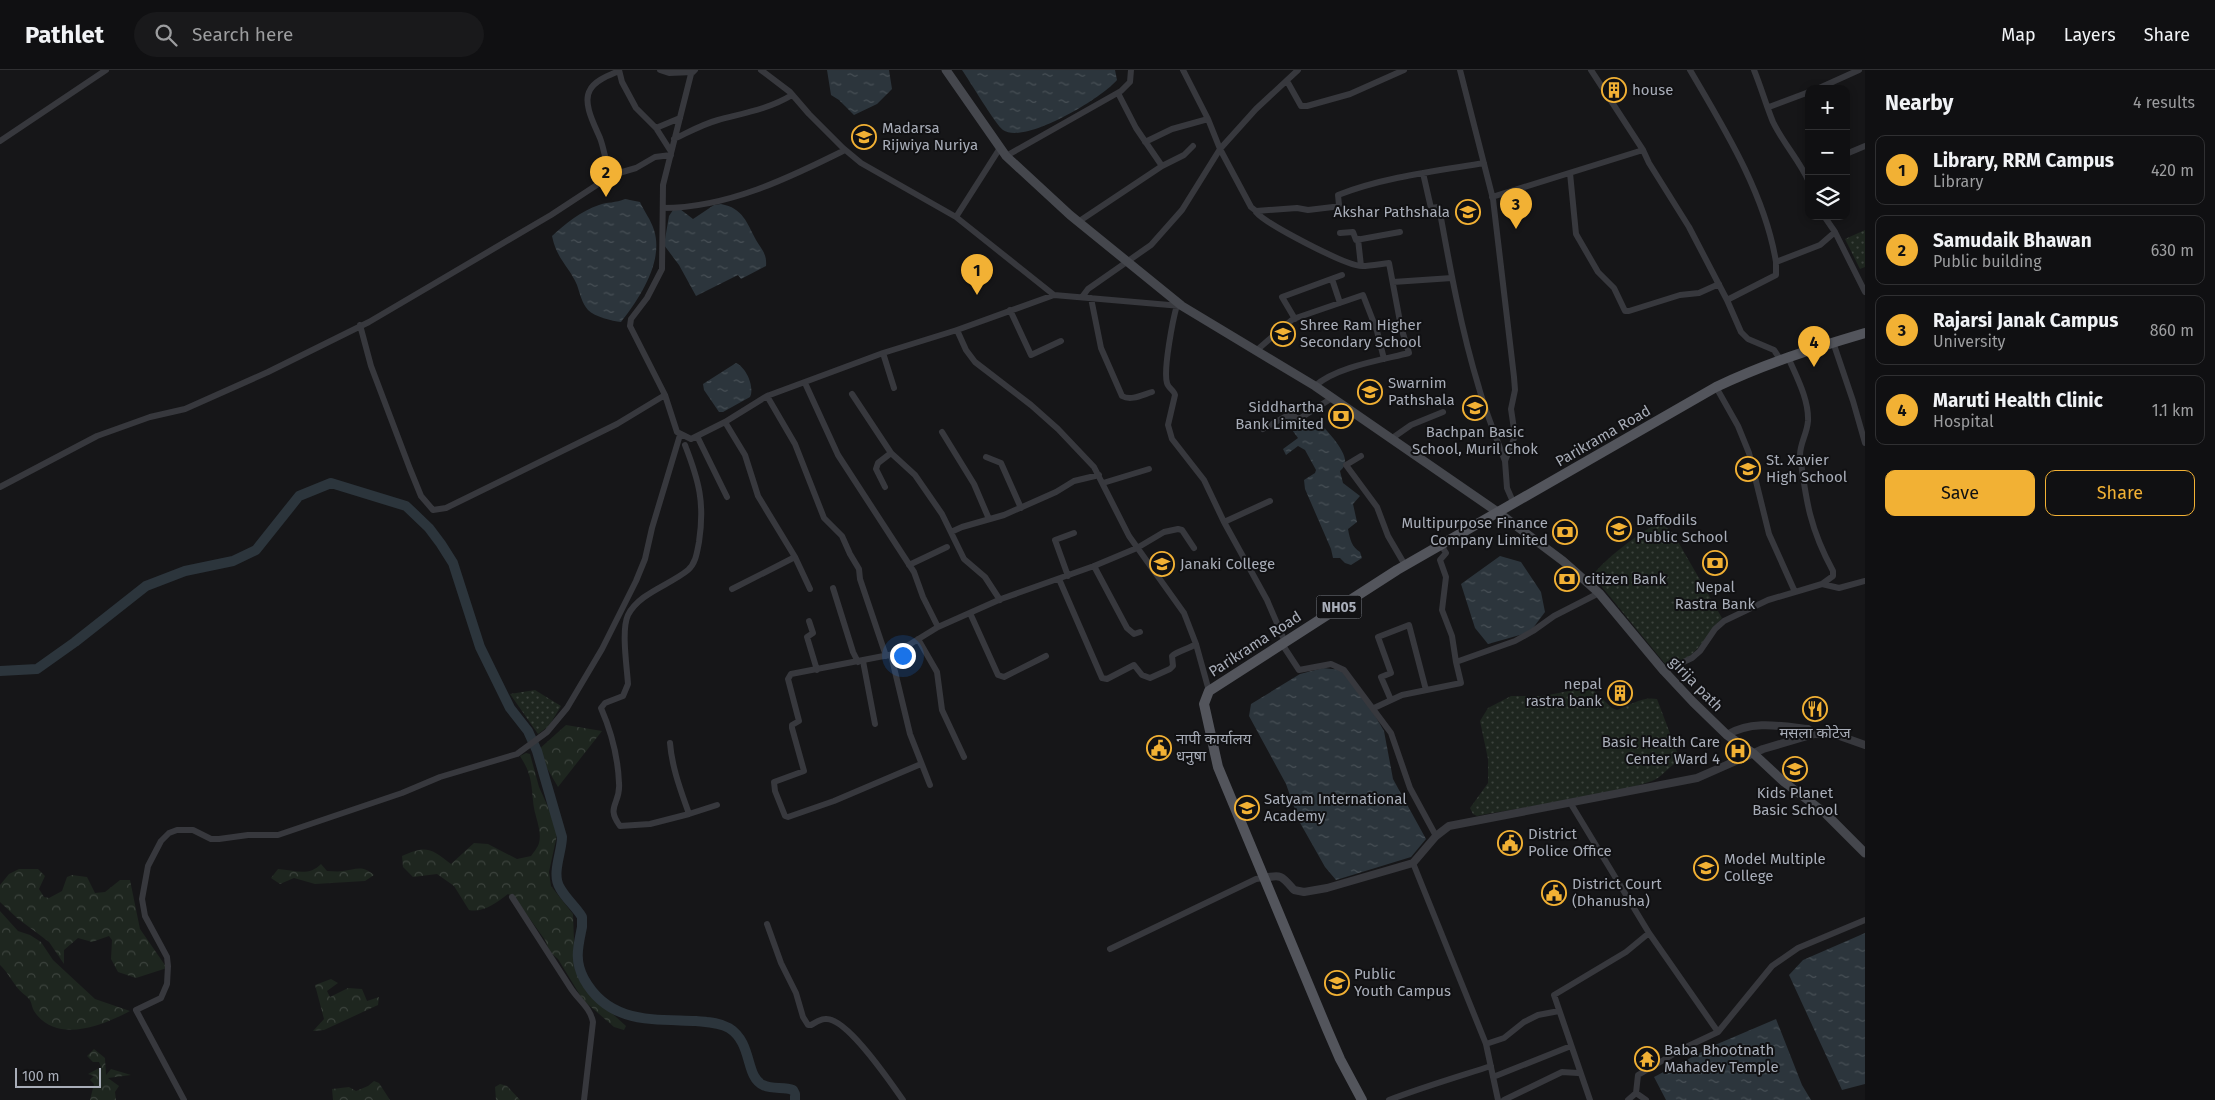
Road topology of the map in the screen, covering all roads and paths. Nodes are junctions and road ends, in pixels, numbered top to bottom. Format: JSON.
{"nodes":[{"id":1,"x":106,"y":70,"type":"edge"},
{"id":2,"x":619,"y":70,"type":"edge"},
{"id":3,"x":660,"y":70,"type":"edge"},
{"id":4,"x":761,"y":70,"type":"edge"},
{"id":5,"x":946,"y":70,"type":"edge"},
{"id":6,"x":1131,"y":70,"type":"edge"},
{"id":7,"x":1183,"y":70,"type":"edge"},
{"id":8,"x":1298,"y":70,"type":"edge"},
{"id":9,"x":1404,"y":70,"type":"edge"},
{"id":10,"x":1460,"y":70,"type":"edge"},
{"id":11,"x":1591,"y":70,"type":"edge"},
{"id":12,"x":1690,"y":70,"type":"edge"},
{"id":13,"x":1754,"y":70,"type":"edge"},
{"id":14,"x":1859,"y":70,"type":"edge"},
{"id":15,"x":694,"y":71,"type":"edge"},
{"id":16,"x":1287,"y":81,"type":"junction"},
{"id":17,"x":1826,"y":85,"type":"edge"},
{"id":18,"x":1118,"y":93,"type":"junction"},
{"id":19,"x":1805,"y":94,"type":"edge"},
{"id":20,"x":792,"y":95,"type":"junction"},
{"id":21,"x":1769,"y":107,"type":"junction"},
{"id":22,"x":680,"y":118,"type":"junction"},
{"id":23,"x":1208,"y":119,"type":"junction"},
{"id":24,"x":656,"y":128,"type":"junction"},
{"id":25,"x":674,"y":139,"type":"junction"},
{"id":26,"x":0,"y":141,"type":"edge"},
{"id":27,"x":1145,"y":142,"type":"junction"},
{"id":28,"x":1194,"y":146,"type":"dead end"},
{"id":29,"x":1865,"y":146,"type":"edge"},
{"id":30,"x":1220,"y":149,"type":"junction"},
{"id":31,"x":845,"y":150,"type":"junction"},
{"id":32,"x":1643,"y":150,"type":"junction"},
{"id":33,"x":1003,"y":152,"type":"junction"},
{"id":34,"x":1850,"y":152,"type":"edge"},
{"id":35,"x":671,"y":153,"type":"junction"},
{"id":36,"x":1484,"y":163,"type":"junction"},
{"id":37,"x":1162,"y":166,"type":"junction"},
{"id":38,"x":1805,"y":170,"type":"edge"},
{"id":39,"x":1570,"y":173,"type":"junction"},
{"id":40,"x":1423,"y":174,"type":"junction"},
{"id":41,"x":612,"y":175,"type":"junction"},
{"id":42,"x":1492,"y":197,"type":"junction"},
{"id":43,"x":663,"y":208,"type":"junction"},
{"id":44,"x":1253,"y":210,"type":"junction"},
{"id":45,"x":956,"y":217,"type":"junction"},
{"id":46,"x":1827,"y":220,"type":"edge"},
{"id":47,"x":1078,"y":222,"type":"junction"},
{"id":48,"x":1400,"y":232,"type":"dead end"},
{"id":49,"x":1836,"y":232,"type":"junction"},
{"id":50,"x":1340,"y":233,"type":"dead end"},
{"id":51,"x":1358,"y":239,"type":"junction"},
{"id":52,"x":1127,"y":262,"type":"junction"},
{"id":53,"x":1776,"y":262,"type":"junction"},
{"id":54,"x":1361,"y":266,"type":"junction"},
{"id":55,"x":1342,"y":275,"type":"dead end"},
{"id":56,"x":1452,"y":278,"type":"junction"},
{"id":57,"x":1332,"y":279,"type":"junction"},
{"id":58,"x":1393,"y":282,"type":"junction"},
{"id":59,"x":1719,"y":284,"type":"junction"},
{"id":60,"x":1865,"y":292,"type":"edge"},
{"id":61,"x":1054,"y":295,"type":"junction"},
{"id":62,"x":1082,"y":297,"type":"junction"},
{"id":63,"x":1091,"y":298,"type":"junction"},
{"id":64,"x":1727,"y":300,"type":"junction"},
{"id":65,"x":1340,"y":302,"type":"junction"},
{"id":66,"x":1180,"y":306,"type":"junction"},
{"id":67,"x":1010,"y":310,"type":"junction"},
{"id":68,"x":1295,"y":319,"type":"junction"},
{"id":69,"x":360,"y":326,"type":"junction"},
{"id":70,"x":956,"y":330,"type":"junction"},
{"id":71,"x":1865,"y":333,"type":"edge"},
{"id":72,"x":1061,"y":341,"type":"dead end"},
{"id":73,"x":1833,"y":342,"type":"junction"},
{"id":74,"x":1257,"y":350,"type":"junction"},
{"id":75,"x":883,"y":353,"type":"junction"},
{"id":76,"x":1784,"y":358,"type":"junction"},
{"id":77,"x":1384,"y":359,"type":"junction"},
{"id":78,"x":805,"y":383,"type":"junction"},
{"id":79,"x":1315,"y":386,"type":"junction"},
{"id":80,"x":1716,"y":387,"type":"junction"},
{"id":81,"x":894,"y":388,"type":"dead end"},
{"id":82,"x":1152,"y":392,"type":"dead end"},
{"id":83,"x":852,"y":394,"type":"dead end"},
{"id":84,"x":666,"y":395,"type":"junction"},
{"id":85,"x":767,"y":396,"type":"junction"},
{"id":86,"x":1332,"y":398,"type":"junction"},
{"id":87,"x":1442,"y":412,"type":"dead end"},
{"id":88,"x":725,"y":422,"type":"junction"},
{"id":89,"x":1263,"y":429,"type":"dead end"},
{"id":90,"x":942,"y":432,"type":"dead end"},
{"id":91,"x":680,"y":435,"type":"junction"},
{"id":92,"x":694,"y":438,"type":"junction"},
{"id":93,"x":1391,"y":439,"type":"junction"},
{"id":94,"x":1865,"y":443,"type":"edge"},
{"id":95,"x":684,"y":445,"type":"junction"},
{"id":96,"x":673,"y":452,"type":"junction"},
{"id":97,"x":891,"y":453,"type":"junction"},
{"id":98,"x":986,"y":456,"type":"dead end"},
{"id":99,"x":1361,"y":456,"type":"dead end"},
{"id":100,"x":1505,"y":461,"type":"junction"},
{"id":101,"x":1150,"y":469,"type":"dead end"},
{"id":102,"x":1099,"y":475,"type":"junction"},
{"id":103,"x":1103,"y":483,"type":"junction"},
{"id":104,"x":885,"y":486,"type":"dead end"},
{"id":105,"x":0,"y":487,"type":"edge"},
{"id":106,"x":728,"y":497,"type":"dead end"},
{"id":107,"x":1270,"y":502,"type":"dead end"},
{"id":108,"x":1514,"y":504,"type":"junction"},
{"id":109,"x":1022,"y":508,"type":"junction"},
{"id":110,"x":1499,"y":513,"type":"junction"},
{"id":111,"x":989,"y":519,"type":"junction"},
{"id":112,"x":1224,"y":522,"type":"junction"},
{"id":113,"x":951,"y":532,"type":"junction"},
{"id":114,"x":1074,"y":533,"type":"dead end"},
{"id":115,"x":1441,"y":545,"type":"junction"},
{"id":116,"x":947,"y":547,"type":"dead end"},
{"id":117,"x":1137,"y":548,"type":"junction"},
{"id":118,"x":1194,"y":548,"type":"dead end"},
{"id":119,"x":795,"y":558,"type":"junction"},
{"id":120,"x":909,"y":565,"type":"junction"},
{"id":121,"x":1405,"y":565,"type":"junction"},
{"id":122,"x":1094,"y":566,"type":"junction"},
{"id":123,"x":1068,"y":576,"type":"junction"},
{"id":124,"x":1059,"y":579,"type":"junction"},
{"id":125,"x":1865,"y":582,"type":"edge"},
{"id":126,"x":1822,"y":584,"type":"junction"},
{"id":127,"x":833,"y":588,"type":"dead end"},
{"id":128,"x":732,"y":589,"type":"dead end"},
{"id":129,"x":810,"y":589,"type":"dead end"},
{"id":130,"x":1795,"y":592,"type":"junction"},
{"id":131,"x":1599,"y":593,"type":"junction"},
{"id":132,"x":1000,"y":600,"type":"junction"},
{"id":133,"x":620,"y":612,"type":"junction"},
{"id":134,"x":970,"y":613,"type":"junction"},
{"id":135,"x":627,"y":617,"type":"junction"},
{"id":136,"x":809,"y":621,"type":"dead end"},
{"id":137,"x":938,"y":627,"type":"junction"},
{"id":138,"x":1140,"y":632,"type":"dead end"},
{"id":139,"x":918,"y":639,"type":"junction"},
{"id":140,"x":1283,"y":643,"type":"junction"},
{"id":141,"x":1196,"y":644,"type":"junction"},
{"id":142,"x":888,"y":655,"type":"junction"},
{"id":143,"x":1046,"y":656,"type":"dead end"},
{"id":144,"x":860,"y":661,"type":"junction"},
{"id":145,"x":1456,"y":662,"type":"junction"},
{"id":146,"x":817,"y":670,"type":"junction"},
{"id":147,"x":1664,"y":671,"type":"junction"},
{"id":148,"x":1426,"y":690,"type":"junction"},
{"id":149,"x":1209,"y":691,"type":"junction"},
{"id":150,"x":1391,"y":700,"type":"junction"},
{"id":151,"x":1374,"y":708,"type":"junction"},
{"id":152,"x":875,"y":724,"type":"dead end"},
{"id":153,"x":1814,"y":734,"type":"junction"},
{"id":154,"x":1727,"y":735,"type":"junction"},
{"id":155,"x":670,"y":744,"type":"dead end"},
{"id":156,"x":1865,"y":746,"type":"edge"},
{"id":157,"x":1754,"y":754,"type":"junction"},
{"id":158,"x":964,"y":757,"type":"dead end"},
{"id":159,"x":921,"y":764,"type":"junction"},
{"id":160,"x":930,"y":785,"type":"dead end"},
{"id":161,"x":1571,"y":804,"type":"junction"},
{"id":162,"x":717,"y":805,"type":"dead end"},
{"id":163,"x":689,"y":814,"type":"junction"},
{"id":164,"x":1436,"y":836,"type":"junction"},
{"id":165,"x":1865,"y":853,"type":"edge"},
{"id":166,"x":1413,"y":863,"type":"junction"},
{"id":167,"x":1264,"y":878,"type":"junction"},
{"id":168,"x":512,"y":897,"type":"dead end"},
{"id":169,"x":1865,"y":920,"type":"edge"},
{"id":170,"x":766,"y":924,"type":"dead end"},
{"id":171,"x":1649,"y":934,"type":"junction"},
{"id":172,"x":1110,"y":949,"type":"dead end"},
{"id":173,"x":1559,"y":1011,"type":"junction"},
{"id":174,"x":1718,"y":1032,"type":"junction"},
{"id":175,"x":1486,"y":1044,"type":"junction"},
{"id":176,"x":1571,"y":1046,"type":"junction"},
{"id":177,"x":1491,"y":1066,"type":"junction"},
{"id":178,"x":1578,"y":1073,"type":"dead end"},
{"id":179,"x":1493,"y":1077,"type":"junction"},
{"id":180,"x":1636,"y":1093,"type":"junction"},
{"id":181,"x":184,"y":1100,"type":"edge"},
{"id":182,"x":584,"y":1100,"type":"edge"},
{"id":183,"x":902,"y":1100,"type":"edge"},
{"id":184,"x":1362,"y":1100,"type":"edge"},
{"id":185,"x":1390,"y":1100,"type":"edge"},
{"id":186,"x":1498,"y":1100,"type":"edge"},
{"id":187,"x":1504,"y":1100,"type":"edge"},
{"id":188,"x":1590,"y":1100,"type":"edge"},
{"id":189,"x":1628,"y":1100,"type":"edge"},
{"id":190,"x":1646,"y":1100,"type":"edge"}],
"edges":[{"from":1,"to":26,"type":"street"},
{"from":2,"to":24,"type":"street"},
{"from":2,"to":41,"type":"street"},
{"from":3,"to":15,"type":"street"},
{"from":4,"to":20,"type":"street"},
{"from":5,"to":33,"type":"main road","name":"girija path"},
{"from":6,"to":18,"type":"street"},
{"from":7,"to":23,"type":"street"},
{"from":8,"to":16,"type":"street"},
{"from":9,"to":16,"type":"street"},
{"from":10,"to":36,"type":"street"},
{"from":11,"to":32,"type":"street"},
{"from":12,"to":53,"type":"street"},
{"from":13,"to":21,"type":"street"},
{"from":14,"to":17,"type":"street"},
{"from":15,"to":22,"type":"street"},
{"from":16,"to":30,"type":"street"},
{"from":18,"to":27,"type":"street"},
{"from":18,"to":33,"type":"street"},
{"from":19,"to":21,"type":"street"},
{"from":20,"to":25,"type":"street"},
{"from":20,"to":31,"type":"street"},
{"from":21,"to":38,"type":"street"},
{"from":22,"to":24,"type":"street"},
{"from":22,"to":25,"type":"street"},
{"from":23,"to":27,"type":"street"},
{"from":23,"to":30,"type":"street"},
{"from":24,"to":35,"type":"street"},
{"from":25,"to":35,"type":"street"},
{"from":27,"to":37,"type":"street"},
{"from":28,"to":37,"type":"street"},
{"from":29,"to":34,"type":"street"},
{"from":30,"to":44,"type":"street"},
{"from":30,"to":52,"type":"street"},
{"from":31,"to":43,"type":"street"},
{"from":31,"to":45,"type":"street"},
{"from":32,"to":39,"type":"street"},
{"from":32,"to":59,"type":"street"},
{"from":33,"to":45,"type":"street"},
{"from":33,"to":47,"type":"main road","name":"girija path"},
{"from":35,"to":41,"type":"street"},
{"from":35,"to":43,"type":"street"},
{"from":36,"to":40,"type":"street"},
{"from":36,"to":42,"type":"street"},
{"from":37,"to":47,"type":"street"},
{"from":39,"to":42,"type":"street"},
{"from":39,"to":59,"type":"street"},
{"from":40,"to":44,"type":"street"},
{"from":40,"to":56,"type":"street"},
{"from":41,"to":69,"type":"street"},
{"from":42,"to":100,"type":"street"},
{"from":43,"to":84,"type":"street"},
{"from":44,"to":54,"type":"street"},
{"from":45,"to":61,"type":"street"},
{"from":46,"to":49,"type":"street"},
{"from":47,"to":52,"type":"main road","name":"girija path"},
{"from":48,"to":51,"type":"street"},
{"from":49,"to":53,"type":"street"},
{"from":49,"to":60,"type":"street"},
{"from":50,"to":51,"type":"street"},
{"from":51,"to":54,"type":"street"},
{"from":52,"to":62,"type":"street"},
{"from":52,"to":66,"type":"main road","name":"girija path"},
{"from":53,"to":64,"type":"street"},
{"from":54,"to":58,"type":"street"},
{"from":55,"to":57,"type":"street"},
{"from":56,"to":58,"type":"street"},
{"from":56,"to":100,"type":"street"},
{"from":57,"to":65,"type":"street"},
{"from":57,"to":68,"type":"street"},
{"from":58,"to":77,"type":"street"},
{"from":59,"to":64,"type":"street"},
{"from":61,"to":62,"type":"street"},
{"from":61,"to":67,"type":"street"},
{"from":62,"to":63,"type":"street"},
{"from":63,"to":66,"type":"street"},
{"from":63,"to":82,"type":"street"},
{"from":64,"to":76,"type":"street"},
{"from":65,"to":68,"type":"street"},
{"from":65,"to":77,"type":"street"},
{"from":66,"to":74,"type":"main road","name":"girija path"},
{"from":66,"to":112,"type":"street"},
{"from":67,"to":70,"type":"street"},
{"from":67,"to":72,"type":"street"},
{"from":68,"to":74,"type":"street"},
{"from":69,"to":84,"type":"street"},
{"from":69,"to":105,"type":"street"},
{"from":70,"to":75,"type":"street"},
{"from":70,"to":102,"type":"street"},
{"from":71,"to":73,"type":"main road","name":"Parikrama Road","number":"NH05"},
{"from":73,"to":76,"type":"main road","name":"Parikrama Road","number":"NH05"},
{"from":73,"to":94,"type":"street"},
{"from":74,"to":79,"type":"main road","name":"girija path"},
{"from":75,"to":78,"type":"street"},
{"from":75,"to":81,"type":"street"},
{"from":76,"to":80,"type":"main road","name":"Parikrama Road","number":"NH05"},
{"from":76,"to":126,"type":"street"},
{"from":77,"to":79,"type":"street"},
{"from":78,"to":85,"type":"street"},
{"from":78,"to":120,"type":"street"},
{"from":79,"to":86,"type":"main road","name":"girija path"},
{"from":80,"to":108,"type":"main road","name":"Parikrama Road","number":"NH05"},
{"from":80,"to":130,"type":"street"},
{"from":83,"to":97,"type":"street"},
{"from":84,"to":91,"type":"street"},
{"from":85,"to":88,"type":"street"},
{"from":85,"to":142,"type":"street"},
{"from":86,"to":89,"type":"street"},
{"from":86,"to":93,"type":"main road","name":"girija path"},
{"from":87,"to":93,"type":"street"},
{"from":88,"to":92,"type":"street"},
{"from":88,"to":119,"type":"street"},
{"from":90,"to":111,"type":"street"},
{"from":91,"to":92,"type":"street"},
{"from":91,"to":96,"type":"street"},
{"from":92,"to":95,"type":"street"},
{"from":92,"to":106,"type":"street"},
{"from":93,"to":110,"type":"main road","name":"girija path"},
{"from":95,"to":96,"type":"street"},
{"from":95,"to":135,"type":"street"},
{"from":96,"to":133,"type":"street"},
{"from":97,"to":104,"type":"street"},
{"from":97,"to":113,"type":"street"},
{"from":98,"to":109,"type":"street"},
{"from":99,"to":121,"type":"street"},
{"from":100,"to":108,"type":"street"},
{"from":101,"to":103,"type":"street"},
{"from":102,"to":103,"type":"street"},
{"from":102,"to":109,"type":"street"},
{"from":103,"to":117,"type":"street"},
{"from":107,"to":112,"type":"street"},
{"from":108,"to":110,"type":"main road","name":"Parikrama Road","number":"NH05"},
{"from":109,"to":111,"type":"street"},
{"from":110,"to":115,"type":"main road","name":"Parikrama Road","number":"NH05"},
{"from":110,"to":131,"type":"main road","name":"girija path"},
{"from":111,"to":113,"type":"street"},
{"from":112,"to":140,"type":"street"},
{"from":113,"to":132,"type":"street"},
{"from":114,"to":123,"type":"street"},
{"from":115,"to":121,"type":"main road","name":"Parikrama Road","number":"NH05"},
{"from":115,"to":145,"type":"street"},
{"from":116,"to":120,"type":"street"},
{"from":117,"to":118,"type":"street"},
{"from":117,"to":122,"type":"street"},
{"from":117,"to":141,"type":"street"},
{"from":119,"to":128,"type":"street"},
{"from":119,"to":129,"type":"street"},
{"from":120,"to":137,"type":"street"},
{"from":121,"to":140,"type":"main road","name":"Parikrama Road","number":"NH05"},
{"from":122,"to":123,"type":"street"},
{"from":122,"to":138,"type":"street"},
{"from":123,"to":124,"type":"street"},
{"from":124,"to":132,"type":"street"},
{"from":124,"to":141,"type":"street"},
{"from":125,"to":126,"type":"street"},
{"from":126,"to":130,"type":"street"},
{"from":127,"to":144,"type":"street"},
{"from":130,"to":147,"type":"street"},
{"from":131,"to":145,"type":"street"},
{"from":131,"to":147,"type":"main road","name":"girija path"},
{"from":132,"to":134,"type":"street"},
{"from":133,"to":135,"type":"street"},
{"from":133,"to":181,"type":"street"},
{"from":134,"to":137,"type":"street"},
{"from":134,"to":143,"type":"street"},
{"from":135,"to":163,"type":"street"},
{"from":136,"to":146,"type":"street"},
{"from":137,"to":139,"type":"street"},
{"from":139,"to":142,"type":"street"},
{"from":139,"to":158,"type":"street"},
{"from":140,"to":149,"type":"main road","name":"Parikrama Road","number":"NH05"},
{"from":140,"to":151,"type":"street"},
{"from":141,"to":149,"type":"street"},
{"from":142,"to":144,"type":"street"},
{"from":142,"to":159,"type":"street"},
{"from":144,"to":146,"type":"street"},
{"from":144,"to":152,"type":"street"},
{"from":145,"to":148,"type":"street"},
{"from":146,"to":159,"type":"street"},
{"from":147,"to":154,"type":"main road","name":"girija path"},
{"from":148,"to":150,"type":"street"},
{"from":148,"to":150,"type":"street"},
{"from":149,"to":167,"type":"main road","name":"Parikrama Road"},
{"from":150,"to":151,"type":"street"},
{"from":151,"to":164,"type":"street"},
{"from":153,"to":154,"type":"street"},
{"from":153,"to":156,"type":"street"},
{"from":153,"to":157,"type":"street"},
{"from":154,"to":157,"type":"main road","name":"girija path"},
{"from":155,"to":163,"type":"street"},
{"from":157,"to":161,"type":"street"},
{"from":157,"to":165,"type":"main road","name":"girija path"},
{"from":159,"to":160,"type":"street"},
{"from":161,"to":164,"type":"street"},
{"from":161,"to":171,"type":"street"},
{"from":162,"to":163,"type":"street"},
{"from":164,"to":166,"type":"street"},
{"from":166,"to":167,"type":"street"},
{"from":166,"to":175,"type":"street"},
{"from":167,"to":172,"type":"street"},
{"from":167,"to":184,"type":"main road","name":"Parikrama Road"},
{"from":168,"to":182,"type":"street"},
{"from":169,"to":174,"type":"street"},
{"from":170,"to":183,"type":"street"},
{"from":171,"to":173,"type":"street"},
{"from":171,"to":174,"type":"street"},
{"from":173,"to":175,"type":"street"},
{"from":173,"to":176,"type":"street"},
{"from":174,"to":180,"type":"street"},
{"from":175,"to":177,"type":"street"},
{"from":176,"to":179,"type":"street"},
{"from":176,"to":188,"type":"street"},
{"from":177,"to":179,"type":"street"},
{"from":177,"to":185,"type":"street"},
{"from":178,"to":187,"type":"street"},
{"from":179,"to":186,"type":"street"},
{"from":180,"to":189,"type":"street"},
{"from":180,"to":190,"type":"street"}]}
